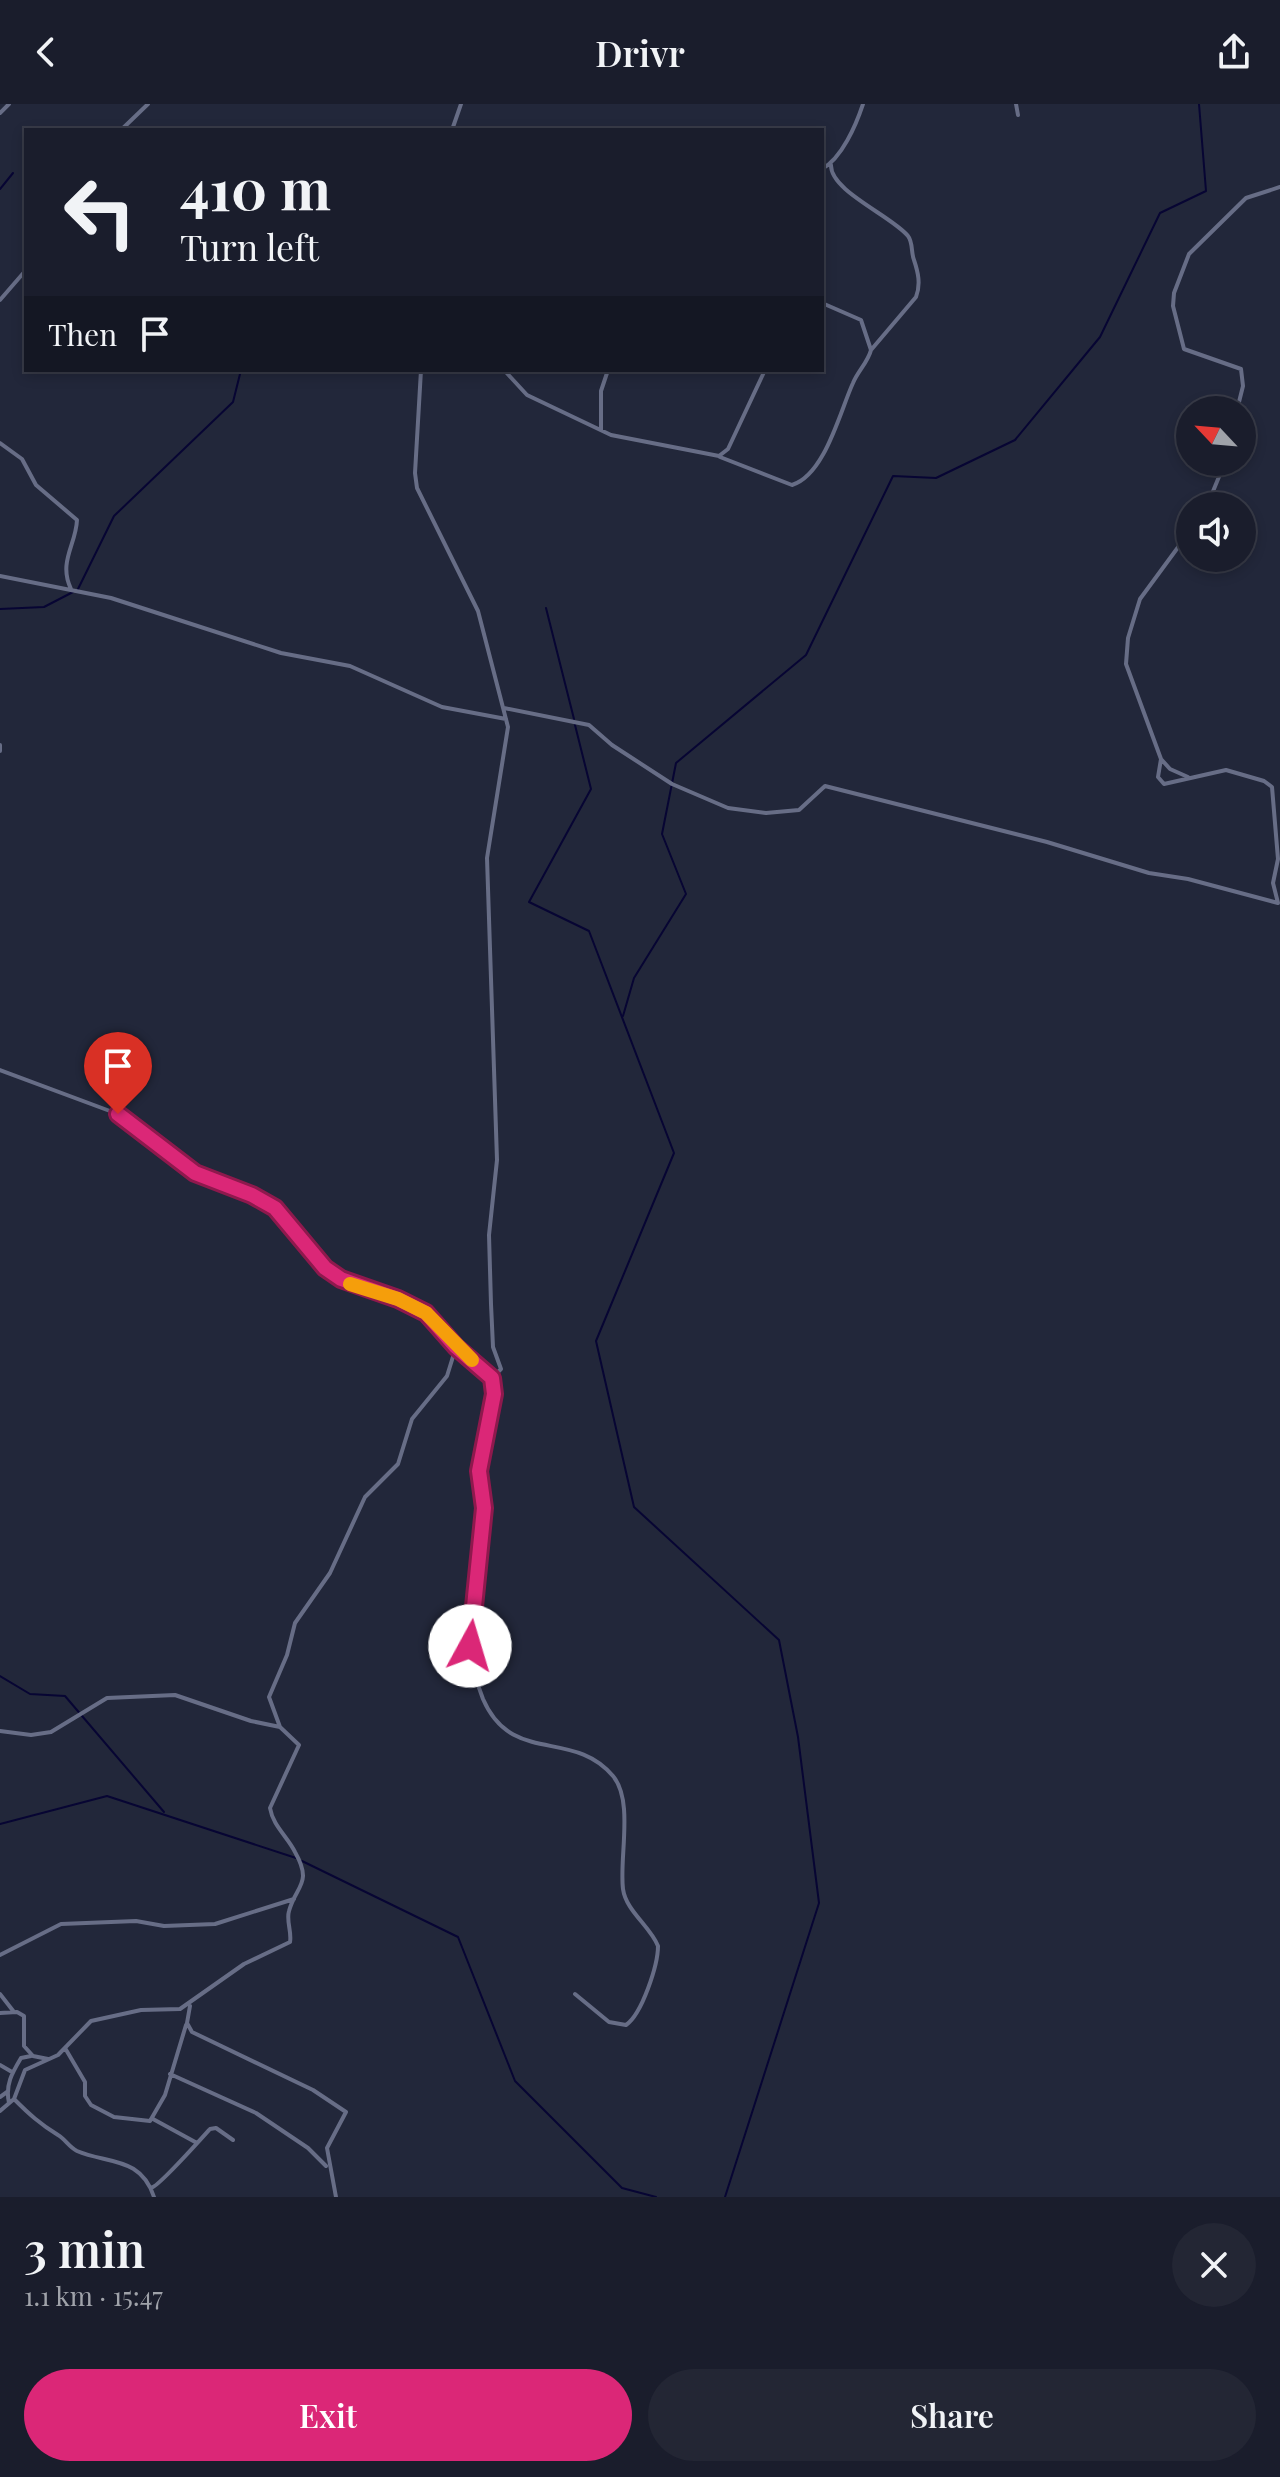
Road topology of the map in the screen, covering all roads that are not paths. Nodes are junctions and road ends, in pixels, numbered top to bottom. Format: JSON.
{"nodes":[{"id":1,"x":9,"y":104,"type":"edge"},
{"id":2,"x":148,"y":104,"type":"edge"},
{"id":3,"x":461,"y":104,"type":"edge"},
{"id":4,"x":863,"y":104,"type":"edge"},
{"id":5,"x":1016,"y":104,"type":"edge"},
{"id":6,"x":0,"y":113,"type":"edge"},
{"id":7,"x":1018,"y":115,"type":"dead end"},
{"id":8,"x":123,"y":128,"type":"edge"},
{"id":9,"x":453,"y":128,"type":"edge"},
{"id":10,"x":831,"y":165,"type":"junction"},
{"id":11,"x":824,"y":168,"type":"edge"},
{"id":12,"x":1280,"y":187,"type":"edge"},
{"id":13,"x":24,"y":272,"type":"edge"},
{"id":14,"x":0,"y":300,"type":"edge"},
{"id":15,"x":824,"y":304,"type":"edge"},
{"id":16,"x":871,"y":350,"type":"junction"},
{"id":17,"x":421,"y":372,"type":"edge"},
{"id":18,"x":506,"y":372,"type":"edge"},
{"id":19,"x":607,"y":372,"type":"edge"},
{"id":20,"x":764,"y":372,"type":"edge"},
{"id":21,"x":1240,"y":396,"type":"edge"},
{"id":22,"x":601,"y":430,"type":"junction"},
{"id":23,"x":0,"y":443,"type":"edge"},
{"id":24,"x":719,"y":456,"type":"junction"},
{"id":25,"x":1176,"y":550,"type":"edge"},
{"id":26,"x":0,"y":576,"type":"edge"},
{"id":27,"x":71,"y":589,"type":"junction"},
{"id":28,"x":504,"y":708,"type":"junction"},
{"id":29,"x":506,"y":719,"type":"junction"},
{"id":30,"x":1161,"y":759,"type":"junction"},
{"id":31,"x":1191,"y":778,"type":"junction"},
{"id":32,"x":0,"y":1070,"type":"edge"},
{"id":33,"x":456,"y":1347,"type":"junction"},
{"id":34,"x":492,"y":1378,"type":"junction"},
{"id":35,"x":280,"y":1727,"type":"junction"},
{"id":36,"x":0,"y":1731,"type":"edge"},
{"id":37,"x":297,"y":1898,"type":"junction"},
{"id":38,"x":0,"y":1955,"type":"edge"},
{"id":39,"x":0,"y":1994,"type":"edge"},
{"id":40,"x":575,"y":1994,"type":"dead end"},
{"id":41,"x":191,"y":2003,"type":"junction"},
{"id":42,"x":14,"y":2012,"type":"junction"},
{"id":43,"x":0,"y":2013,"type":"edge"},
{"id":44,"x":187,"y":2023,"type":"junction"},
{"id":45,"x":24,"y":2046,"type":"junction"},
{"id":46,"x":65,"y":2048,"type":"junction"},
{"id":47,"x":33,"y":2056,"type":"junction"},
{"id":48,"x":21,"y":2058,"type":"junction"},
{"id":49,"x":51,"y":2059,"type":"junction"},
{"id":50,"x":0,"y":2065,"type":"edge"},
{"id":51,"x":27,"y":2069,"type":"junction"},
{"id":52,"x":12,"y":2072,"type":"junction"},
{"id":53,"x":170,"y":2074,"type":"junction"},
{"id":54,"x":7,"y":2092,"type":"junction"},
{"id":55,"x":0,"y":2097,"type":"edge"},
{"id":56,"x":14,"y":2099,"type":"junction"},
{"id":57,"x":10,"y":2104,"type":"junction"},
{"id":58,"x":0,"y":2111,"type":"edge"},
{"id":59,"x":153,"y":2119,"type":"junction"},
{"id":60,"x":233,"y":2140,"type":"dead end"},
{"id":61,"x":197,"y":2143,"type":"junction"},
{"id":62,"x":328,"y":2168,"type":"junction"},
{"id":63,"x":151,"y":2188,"type":"junction"},
{"id":64,"x":154,"y":2197,"type":"edge"},
{"id":65,"x":336,"y":2197,"type":"edge"}],
"edges":[{"from":1,"to":6,"type":"street"},
{"from":2,"to":8,"type":"street"},
{"from":3,"to":9,"type":"street"},
{"from":4,"to":10,"type":"street"},
{"from":5,"to":7,"type":"street"},
{"from":10,"to":11,"type":"street"},
{"from":10,"to":16,"type":"street"},
{"from":12,"to":21,"type":"street"},
{"from":13,"to":14,"type":"street"},
{"from":15,"to":16,"type":"street"},
{"from":16,"to":24,"type":"street"},
{"from":17,"to":28,"type":"street"},
{"from":18,"to":22,"type":"street"},
{"from":19,"to":22,"type":"street"},
{"from":20,"to":24,"type":"street"},
{"from":22,"to":24,"type":"street"},
{"from":23,"to":27,"type":"street"},
{"from":25,"to":30,"type":"street"},
{"from":26,"to":27,"type":"street"},
{"from":27,"to":29,"type":"street"},
{"from":28,"to":29,"type":"street"},
{"from":28,"to":31,"type":"street"},
{"from":29,"to":34,"type":"street"},
{"from":30,"to":31,"type":"street"},
{"from":30,"to":31,"type":"street"},
{"from":32,"to":33,"type":"street"},
{"from":33,"to":34,"type":"street"},
{"from":33,"to":35,"type":"street"},
{"from":34,"to":40,"type":"street"},
{"from":35,"to":36,"type":"street"},
{"from":35,"to":37,"type":"street"},
{"from":37,"to":38,"type":"street"},
{"from":37,"to":41,"type":"street"},
{"from":39,"to":42,"type":"street"},
{"from":41,"to":44,"type":"street"},
{"from":41,"to":46,"type":"street"},
{"from":42,"to":43,"type":"street"},
{"from":42,"to":45,"type":"street"},
{"from":44,"to":53,"type":"street"},
{"from":44,"to":62,"type":"street"},
{"from":45,"to":47,"type":"street"},
{"from":45,"to":48,"type":"street"},
{"from":46,"to":49,"type":"street"},
{"from":46,"to":59,"type":"street"},
{"from":47,"to":48,"type":"street"},
{"from":47,"to":49,"type":"street"},
{"from":47,"to":51,"type":"street"},
{"from":48,"to":52,"type":"street"},
{"from":49,"to":51,"type":"street"},
{"from":50,"to":52,"type":"street"},
{"from":51,"to":56,"type":"street"},
{"from":52,"to":54,"type":"street"},
{"from":53,"to":59,"type":"street"},
{"from":53,"to":62,"type":"street"},
{"from":54,"to":55,"type":"street"},
{"from":54,"to":57,"type":"street"},
{"from":56,"to":57,"type":"street"},
{"from":56,"to":63,"type":"street"},
{"from":57,"to":58,"type":"street"},
{"from":59,"to":61,"type":"street"},
{"from":60,"to":61,"type":"street"},
{"from":61,"to":63,"type":"street"},
{"from":62,"to":65,"type":"street"},
{"from":63,"to":64,"type":"street"}]}
